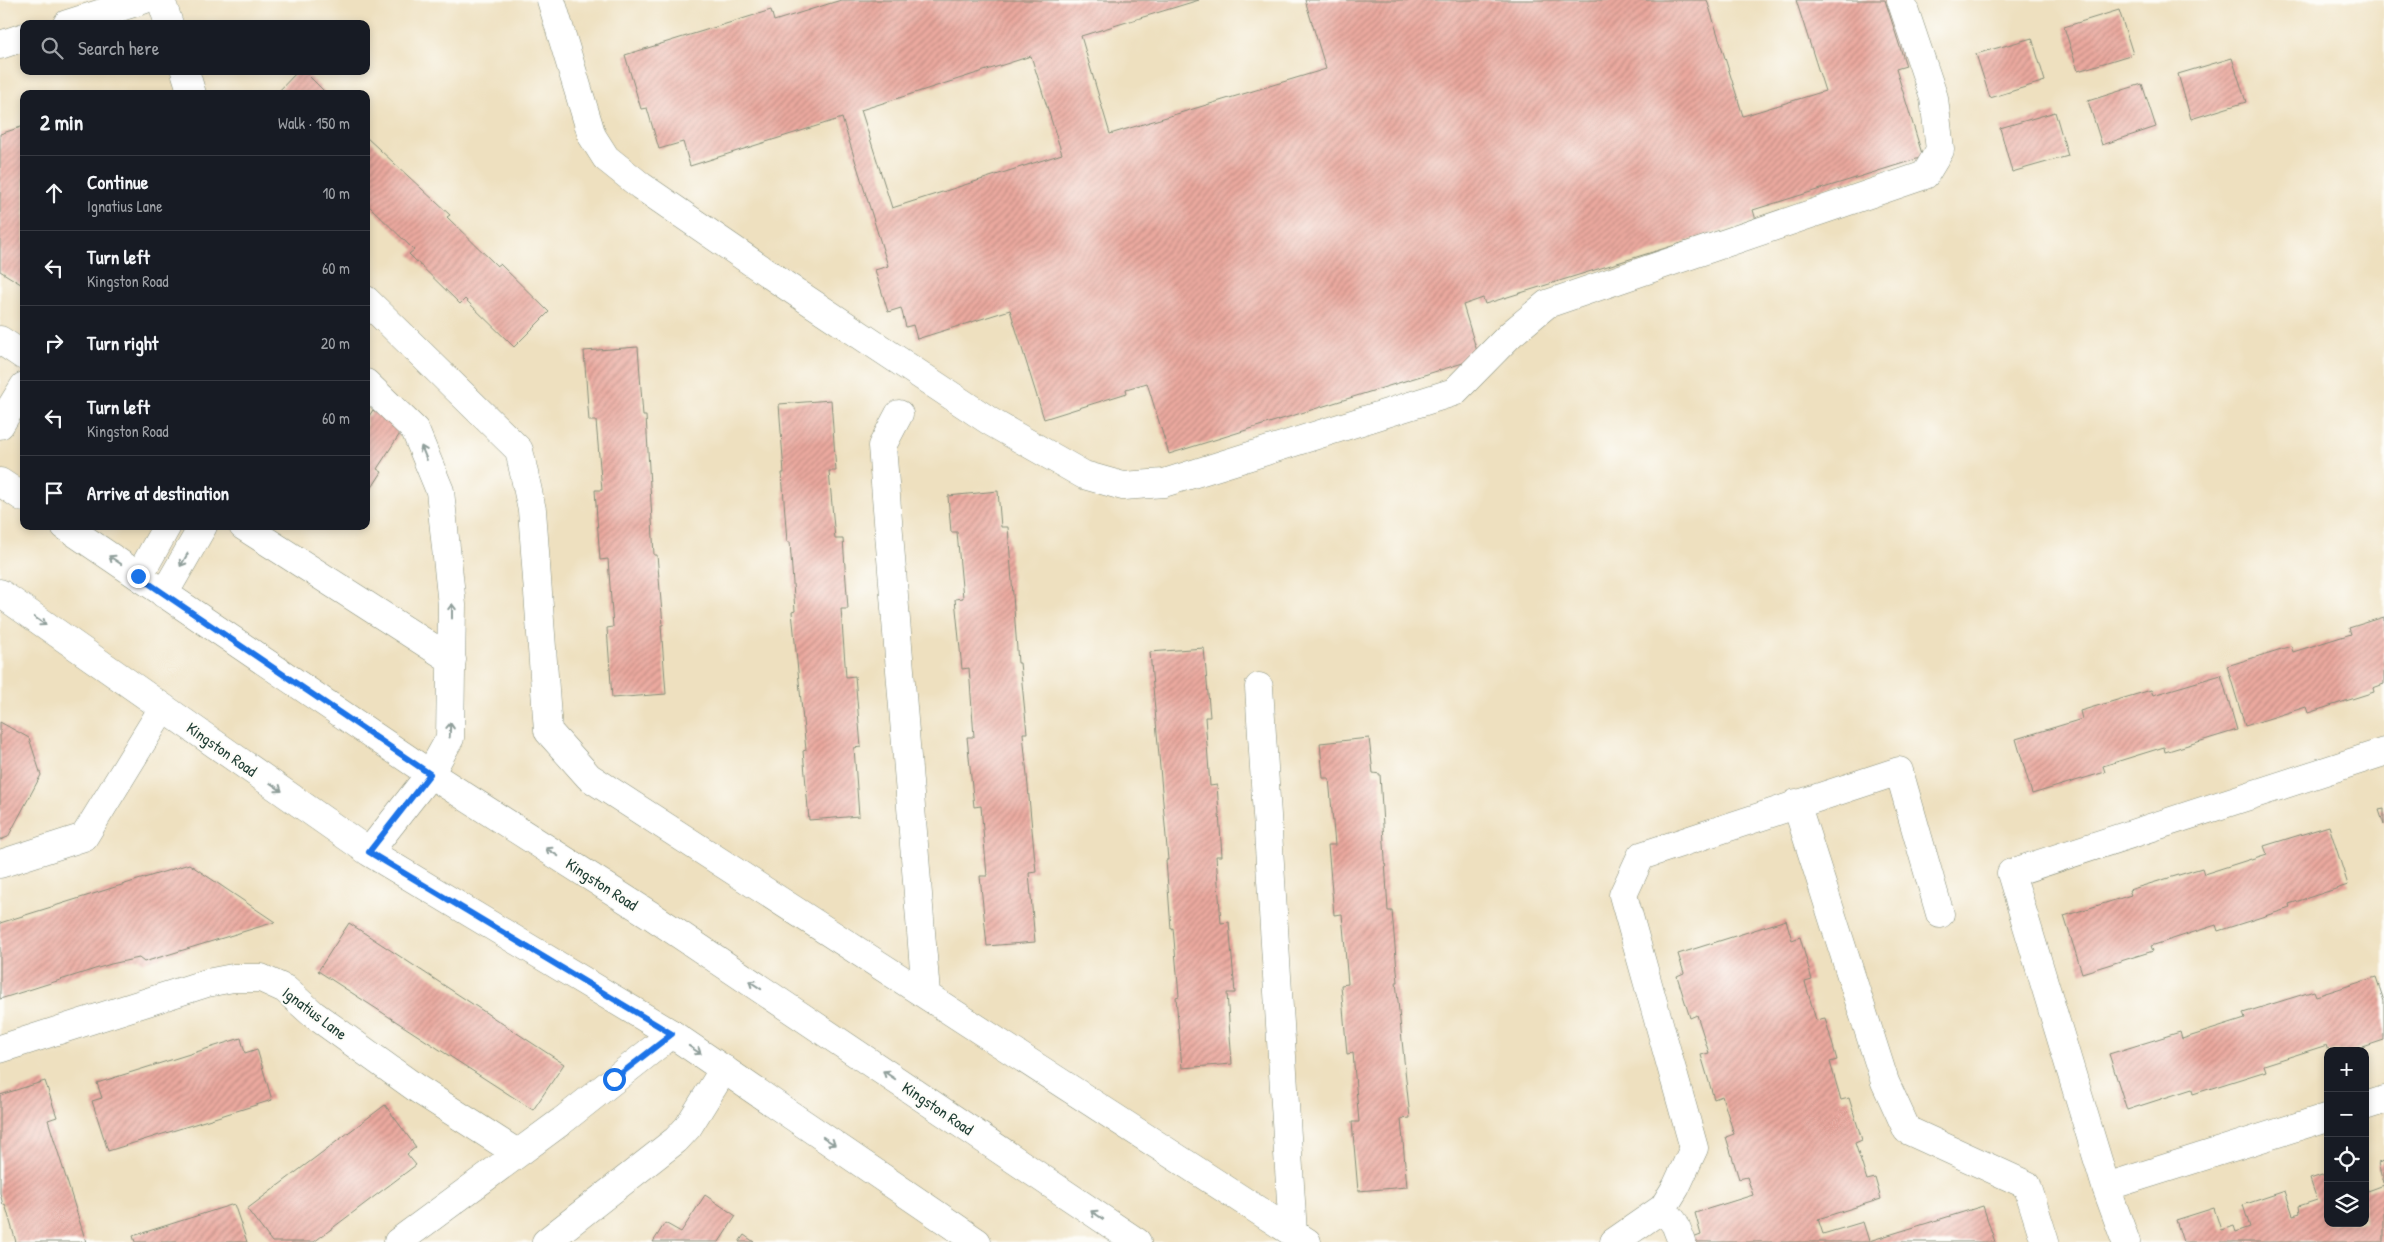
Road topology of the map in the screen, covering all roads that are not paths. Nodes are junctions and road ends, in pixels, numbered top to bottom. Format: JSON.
{"nodes":[{"id":1,"x":143,"y":0,"type":"edge"},
{"id":2,"x":161,"y":0,"type":"edge"},
{"id":3,"x":551,"y":0,"type":"edge"},
{"id":4,"x":1901,"y":0,"type":"edge"},
{"id":5,"x":80,"y":20,"type":"edge"},
{"id":6,"x":168,"y":20,"type":"edge"},
{"id":7,"x":20,"y":38,"type":"edge"},
{"id":8,"x":0,"y":45,"type":"edge"},
{"id":9,"x":185,"y":75,"type":"edge"},
{"id":10,"x":191,"y":90,"type":"edge"},
{"id":11,"x":370,"y":304,"type":"edge"},
{"id":12,"x":0,"y":340,"type":"edge"},
{"id":13,"x":20,"y":353,"type":"edge"},
{"id":14,"x":370,"y":388,"type":"edge"},
{"id":15,"x":20,"y":392,"type":"edge"},
{"id":16,"x":899,"y":414,"type":"dead end"},
{"id":17,"x":0,"y":425,"type":"edge"},
{"id":18,"x":0,"y":482,"type":"edge"},
{"id":19,"x":20,"y":495,"type":"edge"},
{"id":20,"x":71,"y":530,"type":"edge"},
{"id":21,"x":165,"y":530,"type":"edge"},
{"id":22,"x":201,"y":530,"type":"edge"},
{"id":23,"x":248,"y":530,"type":"edge"},
{"id":24,"x":138,"y":576,"type":"junction"},
{"id":25,"x":0,"y":593,"type":"edge"},
{"id":26,"x":164,"y":594,"type":"junction"},
{"id":27,"x":452,"y":660,"type":"junction"},
{"id":28,"x":1259,"y":687,"type":"dead end"},
{"id":29,"x":163,"y":708,"type":"junction"},
{"id":30,"x":2384,"y":752,"type":"edge"},
{"id":31,"x":430,"y":774,"type":"junction"},
{"id":32,"x":1796,"y":803,"type":"junction"},
{"id":33,"x":369,"y":852,"type":"junction"},
{"id":34,"x":0,"y":864,"type":"edge"},
{"id":35,"x":1940,"y":914,"type":"dead end"},
{"id":36,"x":926,"y":994,"type":"junction"},
{"id":37,"x":672,"y":1034,"type":"junction"},
{"id":38,"x":0,"y":1049,"type":"edge"},
{"id":39,"x":724,"y":1069,"type":"junction"},
{"id":40,"x":2384,"y":1100,"type":"edge"},
{"id":41,"x":2369,"y":1105,"type":"edge"},
{"id":42,"x":2324,"y":1119,"type":"edge"},
{"id":43,"x":517,"y":1153,"type":"junction"},
{"id":44,"x":2106,"y":1187,"type":"junction"},
{"id":45,"x":1663,"y":1208,"type":"junction"},
{"id":46,"x":1300,"y":1238,"type":"edge"},
{"id":47,"x":398,"y":1242,"type":"edge"},
{"id":48,"x":546,"y":1242,"type":"edge"},
{"id":49,"x":977,"y":1242,"type":"edge"},
{"id":50,"x":1137,"y":1242,"type":"edge"},
{"id":51,"x":1614,"y":1242,"type":"edge"},
{"id":52,"x":1682,"y":1242,"type":"edge"},
{"id":53,"x":2045,"y":1242,"type":"edge"},
{"id":54,"x":2126,"y":1242,"type":"edge"}],
"edges":[{"from":1,"to":5,"type":"main road"},
{"from":2,"to":6,"type":"main road"},
{"from":3,"to":4,"type":"main road"},
{"from":7,"to":8,"type":"main road"},
{"from":9,"to":10,"type":"main road"},
{"from":11,"to":36,"type":"main road"},
{"from":12,"to":13,"type":"main road"},
{"from":27,"to":14,"type":"main road","one_way":true},
{"from":15,"to":17,"type":"main road"},
{"from":16,"to":36,"type":"main road"},
{"from":18,"to":19,"type":"main road"},
{"from":24,"to":20,"type":"main road","name":"Kingston Road","one_way":true},
{"from":21,"to":24,"type":"main road"},
{"from":22,"to":26,"type":"main road","one_way":true},
{"from":23,"to":27,"type":"main road"},
{"from":24,"to":26,"type":"main road","name":"Kingston Road"},
{"from":25,"to":29,"type":"main road","name":"Kingston Road","one_way":true},
{"from":26,"to":31,"type":"main road","name":"Kingston Road"},
{"from":31,"to":27,"type":"main road","one_way":true},
{"from":28,"to":46,"type":"main road"},
{"from":29,"to":33,"type":"main road","name":"Kingston Road","one_way":true},
{"from":29,"to":34,"type":"main road"},
{"from":30,"to":44,"type":"main road"},
{"from":31,"to":33,"type":"main road"},
{"from":50,"to":31,"type":"main road","name":"Kingston Road","one_way":true},
{"from":32,"to":35,"type":"main road"},
{"from":32,"to":45,"type":"main road"},
{"from":32,"to":53,"type":"main road"},
{"from":33,"to":37,"type":"main road","name":"Kingston Road"},
{"from":36,"to":46,"type":"main road"},
{"from":37,"to":39,"type":"main road","name":"Kingston Road","one_way":true},
{"from":37,"to":43,"type":"main road"},
{"from":38,"to":43,"type":"main road","name":"Ignatius Lane"},
{"from":39,"to":48,"type":"main road"},
{"from":39,"to":49,"type":"main road","name":"Kingston Road","one_way":true},
{"from":40,"to":41,"type":"main road"},
{"from":42,"to":44,"type":"main road"},
{"from":43,"to":47,"type":"main road"},
{"from":44,"to":54,"type":"main road"},
{"from":45,"to":51,"type":"main road"},
{"from":45,"to":52,"type":"main road"}]}
